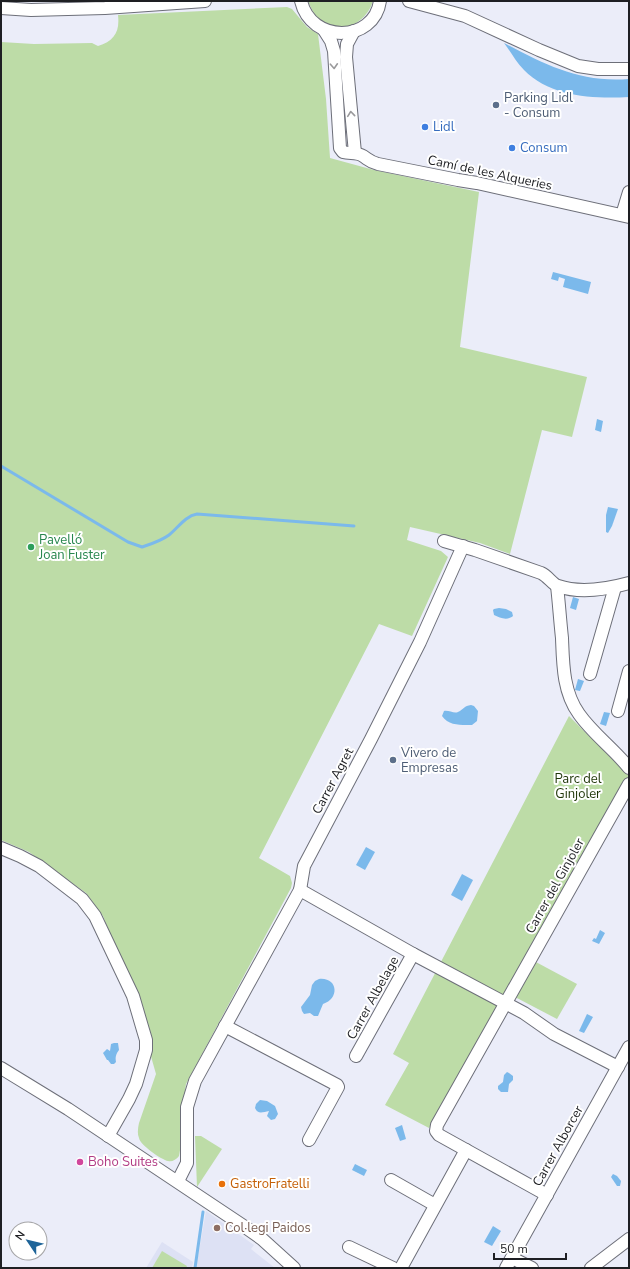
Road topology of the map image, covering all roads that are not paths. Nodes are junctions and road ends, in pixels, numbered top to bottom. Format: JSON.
{"nodes":[{"id":1,"x":205,"y":1,"type":"edge"},
{"id":2,"x":289,"y":1,"type":"edge"},
{"id":3,"x":380,"y":1,"type":"edge"},
{"id":4,"x":409,"y":1,"type":"edge"},
{"id":5,"x":302,"y":5,"type":"edge"},
{"id":6,"x":1,"y":8,"type":"edge"},
{"id":7,"x":324,"y":30,"type":"junction"},
{"id":8,"x":354,"y":31,"type":"junction"},
{"id":9,"x":629,"y":69,"type":"edge"},
{"id":10,"x":355,"y":153,"type":"junction"},
{"id":11,"x":629,"y":192,"type":"edge"},
{"id":12,"x":625,"y":216,"type":"edge"},
{"id":13,"x":444,"y":541,"type":"dead end"},
{"id":14,"x":463,"y":546,"type":"junction"},
{"id":15,"x":629,"y":583,"type":"edge"},
{"id":16,"x":557,"y":586,"type":"junction"},
{"id":17,"x":614,"y":586,"type":"junction"},
{"id":18,"x":629,"y":671,"type":"edge"},
{"id":19,"x":590,"y":674,"type":"dead end"},
{"id":20,"x":618,"y":711,"type":"dead end"},
{"id":21,"x":629,"y":768,"type":"edge"},
{"id":22,"x":629,"y":784,"type":"edge"},
{"id":23,"x":1,"y":848,"type":"edge"},
{"id":24,"x":300,"y":890,"type":"junction"},
{"id":25,"x":413,"y":954,"type":"junction"},
{"id":26,"x":506,"y":1003,"type":"junction"},
{"id":27,"x":225,"y":1026,"type":"junction"},
{"id":28,"x":629,"y":1047,"type":"edge"},
{"id":29,"x":356,"y":1056,"type":"dead end"},
{"id":30,"x":1,"y":1068,"type":"edge"},
{"id":31,"x":618,"y":1068,"type":"junction"},
{"id":32,"x":108,"y":1136,"type":"junction"},
{"id":33,"x":309,"y":1140,"type":"dead end"},
{"id":34,"x":466,"y":1150,"type":"junction"},
{"id":35,"x":391,"y":1180,"type":"dead end"},
{"id":36,"x":178,"y":1181,"type":"junction"},
{"id":37,"x":547,"y":1194,"type":"junction"},
{"id":38,"x":435,"y":1205,"type":"junction"},
{"id":39,"x":629,"y":1239,"type":"edge"},
{"id":40,"x":349,"y":1247,"type":"dead end"},
{"id":41,"x":509,"y":1263,"type":"edge"},
{"id":42,"x":294,"y":1268,"type":"edge"},
{"id":43,"x":393,"y":1268,"type":"edge"},
{"id":44,"x":401,"y":1268,"type":"edge"},
{"id":45,"x":532,"y":1268,"type":"edge"},
{"id":46,"x":591,"y":1268,"type":"edge"}],
"edges":[{"from":1,"to":6,"type":"street"},
{"from":2,"to":5,"type":"street"},
{"from":3,"to":8,"type":"street"},
{"from":4,"to":9,"type":"street"},
{"from":5,"to":7,"type":"street"},
{"from":7,"to":8,"type":"street"},
{"from":7,"to":10,"type":"street","name":"Camí de les Alqueries","one_way":true},
{"from":10,"to":8,"type":"street","one_way":true},
{"from":10,"to":12,"type":"street","name":"Camí de les Alqueries"},
{"from":11,"to":12,"type":"street"},
{"from":13,"to":14,"type":"street"},
{"from":14,"to":16,"type":"street"},
{"from":14,"to":24,"type":"street","name":"Carrer Agret"},
{"from":15,"to":17,"type":"street"},
{"from":16,"to":17,"type":"street"},
{"from":16,"to":21,"type":"street"},
{"from":17,"to":19,"type":"street"},
{"from":18,"to":20,"type":"street"},
{"from":22,"to":26,"type":"street","name":"Carrer del Ginjoler"},
{"from":23,"to":32,"type":"street"},
{"from":24,"to":25,"type":"street"},
{"from":24,"to":27,"type":"street","name":"Carrer Agret"},
{"from":25,"to":26,"type":"street"},
{"from":25,"to":29,"type":"street","name":"Carrer Albelage"},
{"from":26,"to":31,"type":"street"},
{"from":26,"to":34,"type":"street","name":"Carrer del Ginjoler"},
{"from":27,"to":33,"type":"street"},
{"from":27,"to":36,"type":"street","name":"Carrer Agret"},
{"from":28,"to":31,"type":"street","name":"Carrer Alborcer"},
{"from":30,"to":32,"type":"street"},
{"from":31,"to":37,"type":"street","name":"Carrer Alborcer"},
{"from":32,"to":36,"type":"street"},
{"from":34,"to":37,"type":"street","name":"Carrer del Ginjoler"},
{"from":34,"to":38,"type":"street"},
{"from":35,"to":38,"type":"street"},
{"from":36,"to":42,"type":"street"},
{"from":37,"to":41,"type":"street","name":"Carrer Alborcer"},
{"from":38,"to":44,"type":"street"},
{"from":39,"to":46,"type":"street"},
{"from":40,"to":43,"type":"street"},
{"from":41,"to":45,"type":"street","name":"Carrer Alborcer"}]}
